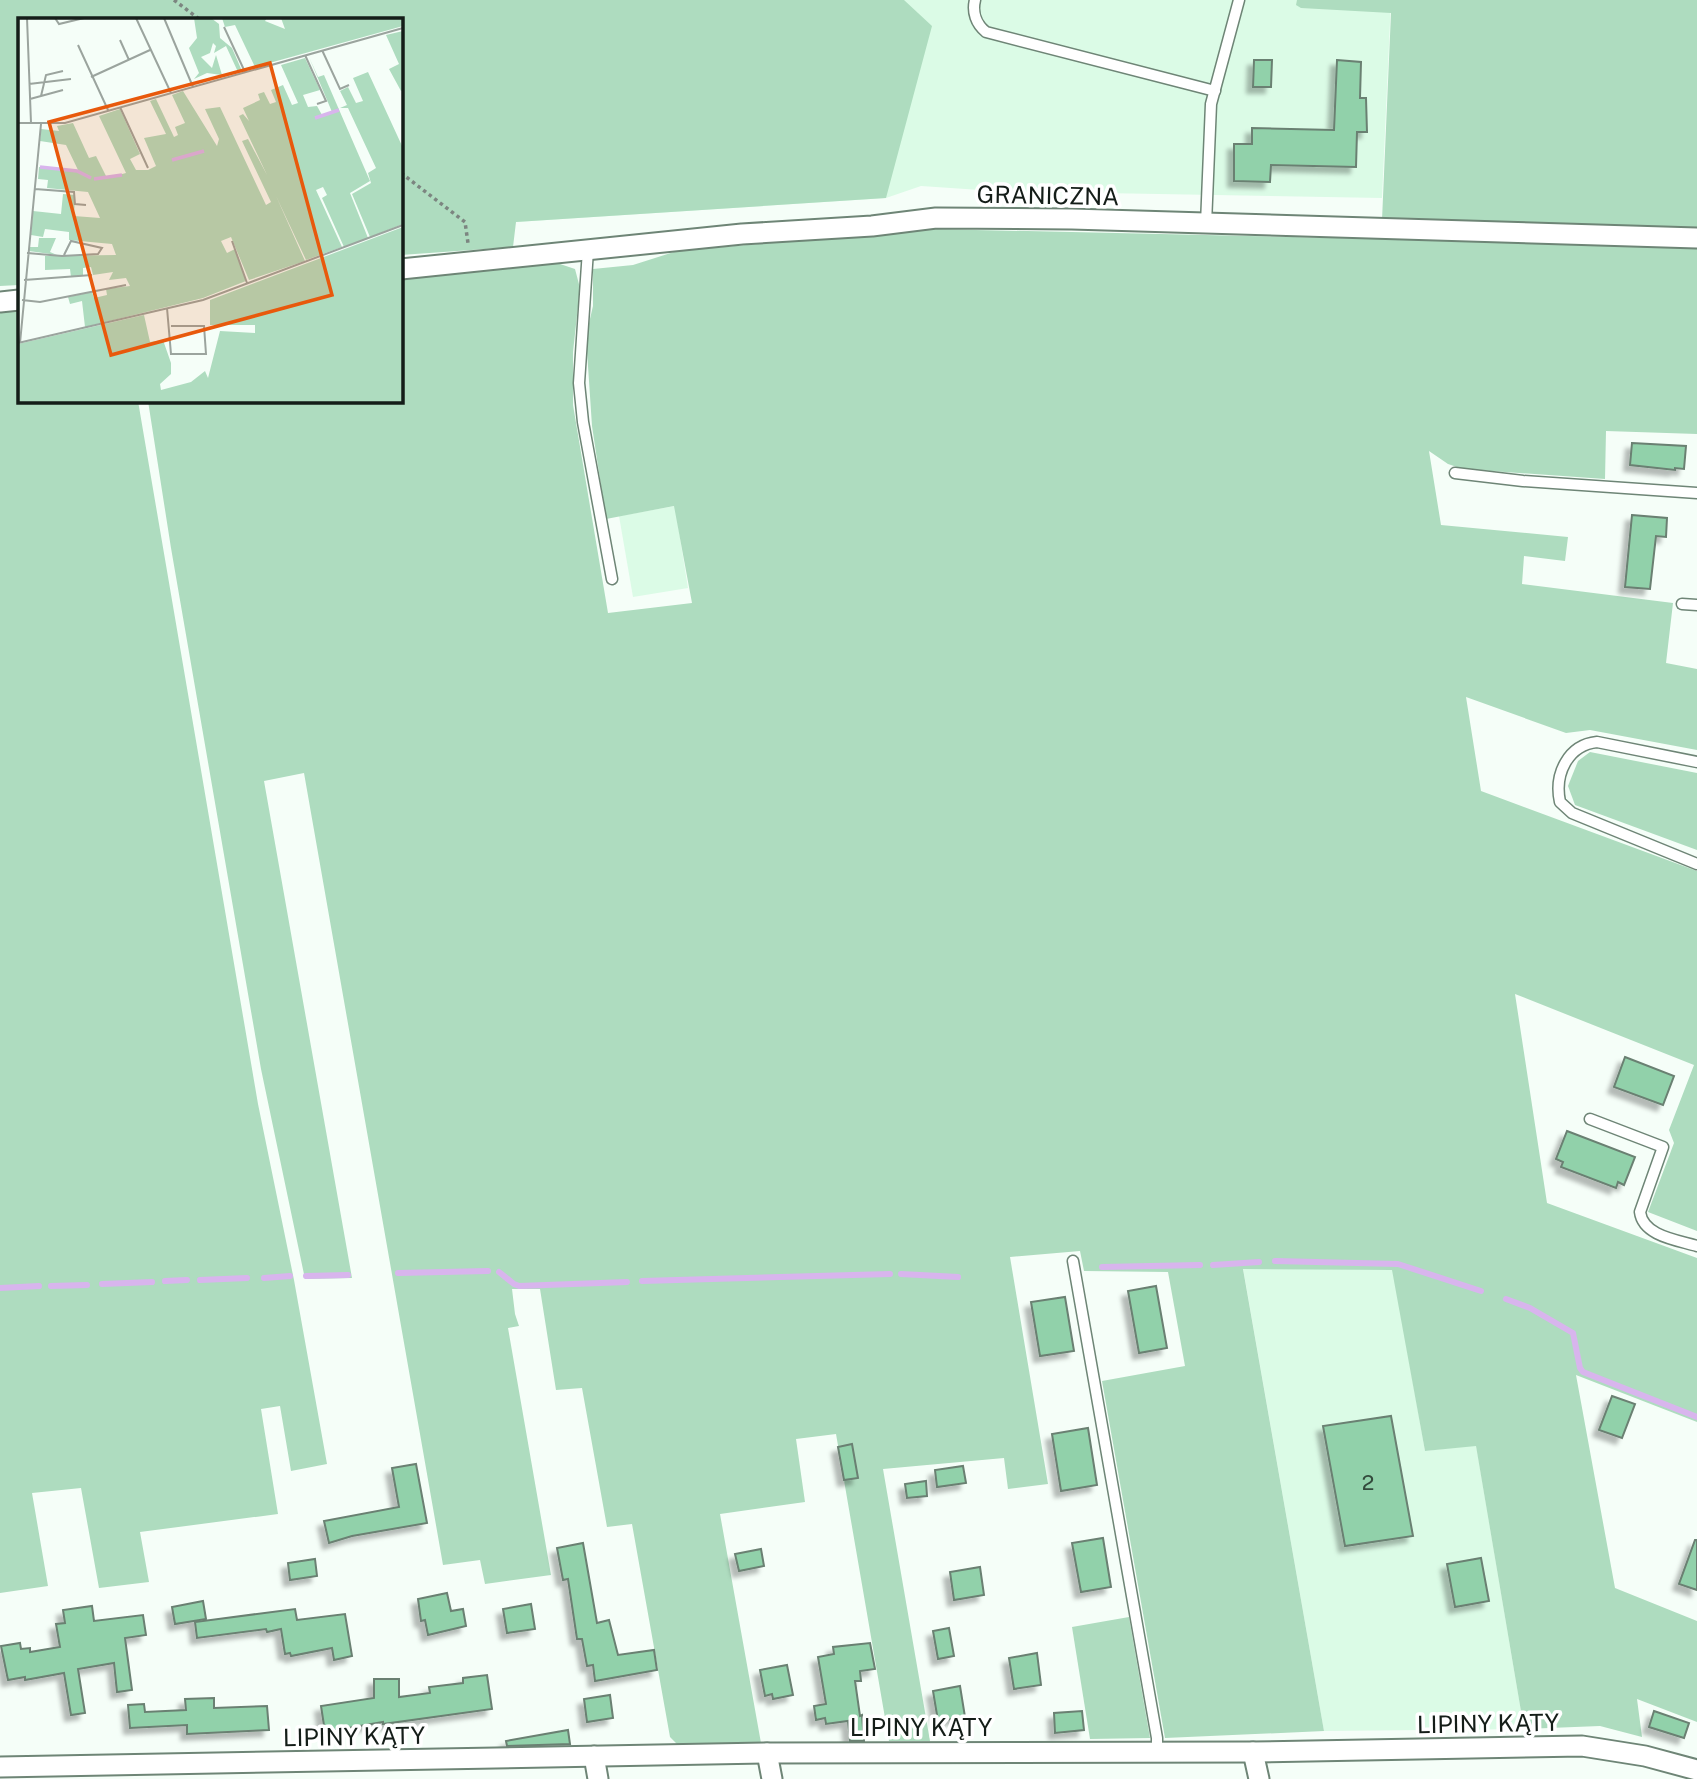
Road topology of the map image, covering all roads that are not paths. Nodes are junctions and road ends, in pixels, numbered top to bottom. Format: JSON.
{"nodes":[{"id":1,"x":975,"y":0,"type":"edge"},
{"id":2,"x":1239,"y":0,"type":"edge"},
{"id":3,"x":1214,"y":91,"type":"junction"},
{"id":4,"x":1206,"y":224,"type":"junction"},
{"id":5,"x":1697,"y":238,"type":"edge"},
{"id":6,"x":588,"y":250,"type":"junction"},
{"id":7,"x":402,"y":269,"type":"edge"},
{"id":8,"x":18,"y":300,"type":"edge"},
{"id":9,"x":0,"y":302,"type":"edge"},
{"id":10,"x":1455,"y":473,"type":"dead end"},
{"id":11,"x":1697,"y":493,"type":"edge"},
{"id":12,"x":612,"y":579,"type":"dead end"},
{"id":13,"x":1682,"y":604,"type":"dead end"},
{"id":14,"x":1697,"y":605,"type":"edge"},
{"id":15,"x":1697,"y":762,"type":"edge"},
{"id":16,"x":1697,"y":864,"type":"edge"},
{"id":17,"x":1590,"y":1119,"type":"dead end"},
{"id":18,"x":1697,"y":1246,"type":"edge"},
{"id":19,"x":1073,"y":1261,"type":"dead end"},
{"id":20,"x":1157,"y":1752,"type":"junction"},
{"id":21,"x":1253,"y":1752,"type":"junction"},
{"id":22,"x":766,"y":1753,"type":"junction"},
{"id":23,"x":594,"y":1756,"type":"junction"},
{"id":24,"x":0,"y":1767,"type":"edge"},
{"id":25,"x":1697,"y":1770,"type":"edge"},
{"id":26,"x":197,"y":1771,"type":"edge"},
{"id":27,"x":598,"y":1779,"type":"edge"},
{"id":28,"x":772,"y":1779,"type":"edge"},
{"id":29,"x":1259,"y":1779,"type":"edge"}],
"edges":[{"from":1,"to":3,"type":"lane"},
{"from":2,"to":3,"type":"lane"},
{"from":3,"to":4,"type":"lane"},
{"from":4,"to":5,"type":"street","name":"GRANICZNA"},
{"from":4,"to":6,"type":"street","name":"GRANICZNA"},
{"from":6,"to":7,"type":"street","name":"GRANICZNA"},
{"from":6,"to":12,"type":"lane"},
{"from":8,"to":9,"type":"street"},
{"from":10,"to":11,"type":"lane"},
{"from":13,"to":14,"type":"lane"},
{"from":15,"to":16,"type":"lane"},
{"from":17,"to":18,"type":"lane"},
{"from":19,"to":20,"type":"lane"},
{"from":20,"to":21,"type":"street","name":"LIPINY KĄTY"},
{"from":20,"to":22,"type":"street","name":"LIPINY KĄTY"},
{"from":21,"to":25,"type":"street","name":"LIPINY KĄTY"},
{"from":21,"to":29,"type":"street"},
{"from":22,"to":23,"type":"street","name":"LIPINY KĄTY"},
{"from":22,"to":28,"type":"street"},
{"from":23,"to":26,"type":"street","name":"LIPINY KĄTY"},
{"from":23,"to":27,"type":"street"},
{"from":24,"to":26,"type":"street","name":"LIPINY KĄTY"}]}
